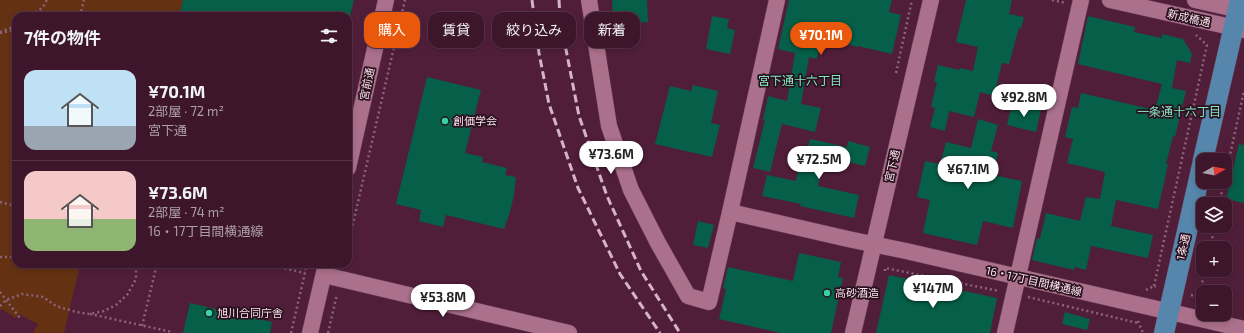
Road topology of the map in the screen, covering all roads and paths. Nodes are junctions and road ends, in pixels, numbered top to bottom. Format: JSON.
{"nodes":[{"id":1,"x":47,"y":0,"type":"edge"},
{"id":2,"x":84,"y":0,"type":"edge"},
{"id":3,"x":386,"y":0,"type":"edge"},
{"id":4,"x":405,"y":0,"type":"edge"},
{"id":5,"x":589,"y":0,"type":"edge"},
{"id":6,"x":777,"y":0,"type":"edge"},
{"id":7,"x":931,"y":0,"type":"edge"},
{"id":8,"x":1052,"y":0,"type":"edge"},
{"id":9,"x":1110,"y":0,"type":"edge"},
{"id":10,"x":1195,"y":0,"type":"edge"},
{"id":11,"x":1080,"y":3,"type":"edge"},
{"id":12,"x":37,"y":12,"type":"edge"},
{"id":13,"x":81,"y":12,"type":"edge"},
{"id":14,"x":1240,"y":16,"type":"edge"},
{"id":15,"x":12,"y":28,"type":"edge"},
{"id":16,"x":12,"y":30,"type":"edge"},
{"id":17,"x":0,"y":32,"type":"edge"},
{"id":18,"x":1194,"y":32,"type":"dead end"},
{"id":19,"x":1244,"y":91,"type":"edge"},
{"id":20,"x":352,"y":150,"type":"edge"},
{"id":21,"x":1205,"y":153,"type":"edge"},
{"id":22,"x":1230,"y":153,"type":"edge"},
{"id":23,"x":1197,"y":189,"type":"edge"},
{"id":24,"x":0,"y":202,"type":"edge"},
{"id":25,"x":12,"y":205,"type":"edge"},
{"id":26,"x":730,"y":212,"type":"junction"},
{"id":27,"x":352,"y":228,"type":"edge"},
{"id":28,"x":873,"y":244,"type":"junction"},
{"id":29,"x":0,"y":257,"type":"edge"},
{"id":30,"x":12,"y":257,"type":"edge"},
{"id":31,"x":136,"y":268,"type":"edge"},
{"id":32,"x":156,"y":268,"type":"edge"},
{"id":33,"x":283,"y":268,"type":"edge"},
{"id":34,"x":306,"y":268,"type":"edge"},
{"id":35,"x":325,"y":270,"type":"edge"},
{"id":36,"x":305,"y":273,"type":"junction"},
{"id":37,"x":884,"y":275,"type":"dead end"},
{"id":38,"x":1018,"y":277,"type":"junction"},
{"id":39,"x":340,"y":279,"type":"junction"},
{"id":40,"x":0,"y":292,"type":"edge"},
{"id":41,"x":1144,"y":292,"type":"dead end"},
{"id":42,"x":1014,"y":294,"type":"junction"},
{"id":43,"x":6,"y":300,"type":"junction"},
{"id":44,"x":0,"y":306,"type":"edge"},
{"id":45,"x":1169,"y":312,"type":"junction"},
{"id":46,"x":90,"y":314,"type":"junction"},
{"id":47,"x":20,"y":318,"type":"dead end"},
{"id":48,"x":142,"y":326,"type":"junction"},
{"id":49,"x":1244,"y":330,"type":"edge"},
{"id":50,"x":172,"y":332,"type":"edge"},
{"id":51,"x":291,"y":333,"type":"edge"},
{"id":52,"x":310,"y":333,"type":"edge"},
{"id":53,"x":328,"y":333,"type":"edge"},
{"id":54,"x":569,"y":333,"type":"edge"},
{"id":55,"x":853,"y":333,"type":"edge"},
{"id":56,"x":1005,"y":333,"type":"edge"},
{"id":57,"x":1144,"y":333,"type":"edge"},
{"id":58,"x":1164,"y":333,"type":"edge"}],
"edges":[{"from":1,"to":12,"type":"path"},
{"from":2,"to":13,"type":"path"},
{"from":3,"to":20,"type":"street","name":"宮前通"},
{"from":4,"to":27,"type":"path"},
{"from":5,"to":26,"type":"street"},
{"from":6,"to":26,"type":"street"},
{"from":7,"to":28,"type":"street","name":"宮下通"},
{"from":8,"to":11,"type":"path"},
{"from":9,"to":14,"type":"street","name":"新成橋通"},
{"from":10,"to":14,"type":"street","name":"新成橋通"},
{"from":11,"to":38,"type":"street"},
{"from":14,"to":21,"type":"main road","name":"1条通"},
{"from":15,"to":17,"type":"path"},
{"from":16,"to":17,"type":"path"},
{"from":18,"to":41,"type":"path"},
{"from":19,"to":22,"type":"path"},
{"from":23,"to":45,"type":"main road","name":"1条通"},
{"from":24,"to":25,"type":"path"},
{"from":26,"to":28,"type":"street","name":"16・17丁目間横通線"},
{"from":28,"to":38,"type":"street","name":"16・17丁目間横通線"},
{"from":28,"to":55,"type":"street","name":"宮下通"},
{"from":29,"to":30,"type":"path"},
{"from":31,"to":46,"type":"path"},
{"from":32,"to":48,"type":"path"},
{"from":33,"to":36,"type":"path"},
{"from":34,"to":36,"type":"path"},
{"from":35,"to":39,"type":"street"},
{"from":35,"to":52,"type":"street"},
{"from":36,"to":51,"type":"path"},
{"from":37,"to":42,"type":"path"},
{"from":38,"to":42,"type":"street"},
{"from":38,"to":45,"type":"street","name":"16・17丁目間横通線"},
{"from":39,"to":53,"type":"path"},
{"from":39,"to":54,"type":"street"},
{"from":40,"to":43,"type":"path"},
{"from":42,"to":56,"type":"street"},
{"from":42,"to":57,"type":"path"},
{"from":43,"to":44,"type":"path"},
{"from":43,"to":46,"type":"path"},
{"from":43,"to":47,"type":"path"},
{"from":45,"to":49,"type":"street","name":"16・17丁目間横通線"},
{"from":45,"to":58,"type":"main road","name":"1条通"},
{"from":46,"to":48,"type":"path"},
{"from":48,"to":50,"type":"path"}]}
